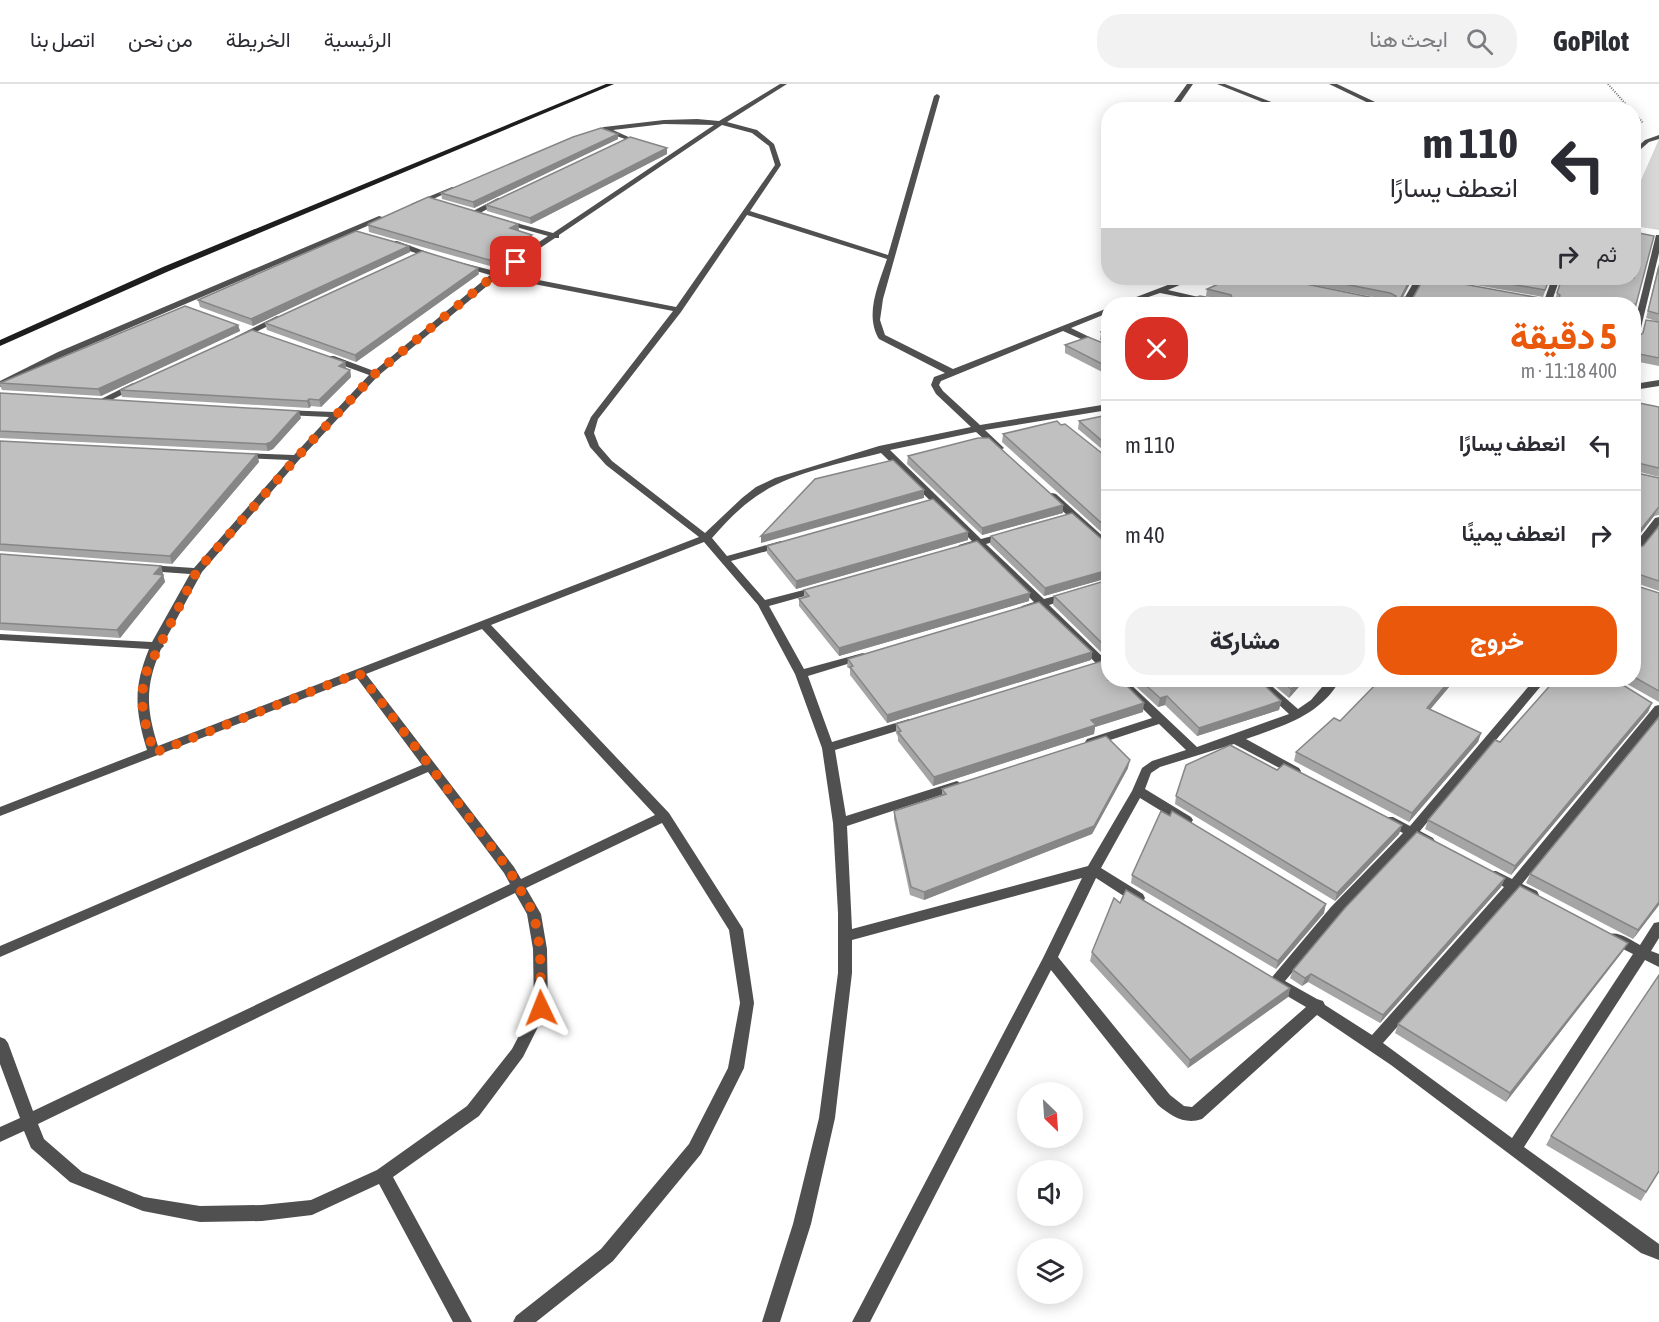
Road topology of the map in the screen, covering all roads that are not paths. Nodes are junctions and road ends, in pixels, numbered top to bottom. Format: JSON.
{"nodes":[{"id":1,"x":610,"y":84,"type":"edge"},
{"id":2,"x":784,"y":84,"type":"edge"},
{"id":3,"x":1190,"y":84,"type":"edge"},
{"id":4,"x":1220,"y":84,"type":"edge"},
{"id":5,"x":1332,"y":84,"type":"edge"},
{"id":6,"x":937,"y":96,"type":"dead end"},
{"id":7,"x":1177,"y":102,"type":"edge"},
{"id":8,"x":1268,"y":102,"type":"edge"},
{"id":9,"x":1371,"y":102,"type":"edge"},
{"id":10,"x":721,"y":123,"type":"junction"},
{"id":11,"x":603,"y":129,"type":"junction"},
{"id":12,"x":1659,"y":137,"type":"edge"},
{"id":13,"x":582,"y":138,"type":"edge"},
{"id":14,"x":1641,"y":147,"type":"edge"},
{"id":15,"x":613,"y":149,"type":"edge"},
{"id":16,"x":461,"y":186,"type":"edge"},
{"id":17,"x":507,"y":198,"type":"edge"},
{"id":18,"x":428,"y":199,"type":"junction"},
{"id":19,"x":447,"y":204,"type":"edge"},
{"id":20,"x":406,"y":208,"type":"edge"},
{"id":21,"x":465,"y":210,"type":"edge"},
{"id":22,"x":395,"y":212,"type":"edge"},
{"id":23,"x":475,"y":212,"type":"junction"},
{"id":24,"x":746,"y":212,"type":"junction"},
{"id":25,"x":485,"y":215,"type":"edge"},
{"id":26,"x":495,"y":218,"type":"edge"},
{"id":27,"x":352,"y":231,"type":"junction"},
{"id":28,"x":363,"y":234,"type":"edge"},
{"id":29,"x":556,"y":236,"type":"junction"},
{"id":30,"x":1656,"y":236,"type":"edge"},
{"id":31,"x":383,"y":240,"type":"edge"},
{"id":32,"x":423,"y":252,"type":"junction"},
{"id":33,"x":413,"y":257,"type":"edge"},
{"id":34,"x":891,"y":258,"type":"junction"},
{"id":35,"x":444,"y":259,"type":"edge"},
{"id":36,"x":454,"y":262,"type":"edge"},
{"id":37,"x":1656,"y":264,"type":"edge"},
{"id":38,"x":496,"y":274,"type":"junction"},
{"id":39,"x":1173,"y":285,"type":"edge"},
{"id":40,"x":1159,"y":290,"type":"junction"},
{"id":41,"x":1140,"y":297,"type":"edge"},
{"id":42,"x":1192,"y":297,"type":"edge"},
{"id":43,"x":179,"y":304,"type":"junction"},
{"id":44,"x":190,"y":307,"type":"edge"},
{"id":45,"x":1641,"y":307,"type":"edge"},
{"id":46,"x":678,"y":310,"type":"junction"},
{"id":47,"x":1101,"y":313,"type":"edge"},
{"id":48,"x":286,"y":316,"type":"edge"},
{"id":49,"x":1641,"y":322,"type":"edge"},
{"id":50,"x":1649,"y":324,"type":"edge"},
{"id":51,"x":243,"y":327,"type":"dead end"},
{"id":52,"x":1064,"y":328,"type":"junction"},
{"id":53,"x":254,"y":330,"type":"junction"},
{"id":54,"x":265,"y":334,"type":"edge"},
{"id":55,"x":232,"y":340,"type":"edge"},
{"id":56,"x":0,"y":343,"type":"edge"},
{"id":57,"x":1101,"y":346,"type":"edge"},
{"id":58,"x":320,"y":354,"type":"edge"},
{"id":59,"x":953,"y":373,"type":"junction"},
{"id":60,"x":375,"y":374,"type":"junction"},
{"id":61,"x":145,"y":381,"type":"edge"},
{"id":62,"x":1659,"y":383,"type":"edge"},
{"id":63,"x":0,"y":384,"type":"edge"},
{"id":64,"x":1641,"y":386,"type":"edge"},
{"id":65,"x":90,"y":400,"type":"edge"},
{"id":66,"x":102,"y":401,"type":"junction"},
{"id":67,"x":125,"y":402,"type":"edge"},
{"id":68,"x":1101,"y":409,"type":"edge"},
{"id":69,"x":277,"y":411,"type":"edge"},
{"id":70,"x":335,"y":414,"type":"junction"},
{"id":71,"x":976,"y":427,"type":"junction"},
{"id":72,"x":882,"y":448,"type":"junction"},
{"id":73,"x":225,"y":454,"type":"edge"},
{"id":74,"x":296,"y":458,"type":"junction"},
{"id":75,"x":1012,"y":459,"type":"edge"},
{"id":76,"x":1047,"y":491,"type":"edge"},
{"id":77,"x":1659,"y":520,"type":"edge"},
{"id":78,"x":1021,"y":531,"type":"edge"},
{"id":79,"x":706,"y":538,"type":"junction"},
{"id":80,"x":792,"y":540,"type":"edge"},
{"id":81,"x":1101,"y":541,"type":"edge"},
{"id":82,"x":1641,"y":542,"type":"edge"},
{"id":83,"x":979,"y":543,"type":"junction"},
{"id":84,"x":957,"y":549,"type":"edge"},
{"id":85,"x":726,"y":559,"type":"junction"},
{"id":86,"x":142,"y":567,"type":"edge"},
{"id":87,"x":197,"y":571,"type":"junction"},
{"id":88,"x":832,"y":585,"type":"edge"},
{"id":89,"x":1086,"y":590,"type":"edge"},
{"id":90,"x":1042,"y":603,"type":"junction"},
{"id":91,"x":763,"y":604,"type":"junction"},
{"id":92,"x":1019,"y":610,"type":"edge"},
{"id":93,"x":484,"y":624,"type":"junction"},
{"id":94,"x":0,"y":637,"type":"edge"},
{"id":95,"x":158,"y":646,"type":"junction"},
{"id":96,"x":869,"y":654,"type":"edge"},
{"id":97,"x":1101,"y":666,"type":"edge"},
{"id":98,"x":359,"y":673,"type":"junction"},
{"id":99,"x":801,"y":675,"type":"junction"},
{"id":100,"x":1127,"y":687,"type":"edge"},
{"id":101,"x":1266,"y":687,"type":"edge"},
{"id":102,"x":1328,"y":687,"type":"edge"},
{"id":103,"x":1534,"y":687,"type":"edge"},
{"id":104,"x":1656,"y":709,"type":"edge"},
{"id":105,"x":1298,"y":715,"type":"junction"},
{"id":106,"x":1161,"y":719,"type":"junction"},
{"id":107,"x":919,"y":720,"type":"edge"},
{"id":108,"x":1235,"y":739,"type":"junction"},
{"id":109,"x":1083,"y":744,"type":"edge"},
{"id":110,"x":828,"y":748,"type":"junction"},
{"id":111,"x":1194,"y":751,"type":"junction"},
{"id":112,"x":154,"y":753,"type":"junction"},
{"id":113,"x":430,"y":766,"type":"junction"},
{"id":114,"x":1308,"y":778,"type":"edge"},
{"id":115,"x":973,"y":780,"type":"edge"},
{"id":116,"x":1138,"y":791,"type":"junction"},
{"id":117,"x":0,"y":812,"type":"edge"},
{"id":118,"x":664,"y":816,"type":"junction"},
{"id":119,"x":1381,"y":816,"type":"edge"},
{"id":120,"x":840,"y":823,"type":"junction"},
{"id":121,"x":1197,"y":827,"type":"edge"},
{"id":122,"x":1412,"y":832,"type":"junction"},
{"id":123,"x":1443,"y":848,"type":"edge"},
{"id":124,"x":1483,"y":869,"type":"edge"},
{"id":125,"x":1092,"y":870,"type":"junction"},
{"id":126,"x":1514,"y":885,"type":"junction"},
{"id":127,"x":518,"y":886,"type":"junction"},
{"id":128,"x":1543,"y":901,"type":"edge"},
{"id":129,"x":1154,"y":908,"type":"edge"},
{"id":130,"x":1659,"y":927,"type":"edge"},
{"id":131,"x":1603,"y":932,"type":"edge"},
{"id":132,"x":844,"y":937,"type":"junction"},
{"id":133,"x":0,"y":952,"type":"edge"},
{"id":134,"x":1642,"y":953,"type":"junction"},
{"id":135,"x":1050,"y":958,"type":"junction"},
{"id":136,"x":1659,"y":961,"type":"edge"},
{"id":137,"x":1318,"y":1005,"type":"junction"},
{"id":138,"x":0,"y":1043,"type":"edge"},
{"id":139,"x":1374,"y":1043,"type":"junction"},
{"id":140,"x":29,"y":1121,"type":"junction"},
{"id":141,"x":0,"y":1135,"type":"edge"},
{"id":142,"x":1514,"y":1149,"type":"junction"},
{"id":143,"x":383,"y":1175,"type":"junction"},
{"id":144,"x":1659,"y":1252,"type":"edge"},
{"id":145,"x":463,"y":1322,"type":"edge"},
{"id":146,"x":522,"y":1322,"type":"edge"},
{"id":147,"x":771,"y":1322,"type":"edge"},
{"id":148,"x":861,"y":1322,"type":"edge"}],
"edges":[{"from":1,"to":56,"type":"main road"},
{"from":2,"to":10,"type":"street"},
{"from":3,"to":7,"type":"street"},
{"from":4,"to":8,"type":"street"},
{"from":5,"to":9,"type":"street"},
{"from":6,"to":34,"type":"street"},
{"from":10,"to":11,"type":"street"},
{"from":10,"to":24,"type":"street"},
{"from":10,"to":29,"type":"street"},
{"from":11,"to":13,"type":"street"},
{"from":11,"to":15,"type":"street"},
{"from":12,"to":14,"type":"street"},
{"from":16,"to":18,"type":"street"},
{"from":17,"to":23,"type":"street"},
{"from":18,"to":19,"type":"street"},
{"from":18,"to":20,"type":"street"},
{"from":21,"to":23,"type":"street"},
{"from":22,"to":27,"type":"street"},
{"from":23,"to":25,"type":"street"},
{"from":24,"to":34,"type":"street"},
{"from":24,"to":46,"type":"street"},
{"from":26,"to":29,"type":"street"},
{"from":27,"to":28,"type":"street"},
{"from":27,"to":43,"type":"street"},
{"from":29,"to":38,"type":"street"},
{"from":30,"to":37,"type":"street"},
{"from":31,"to":32,"type":"street"},
{"from":32,"to":33,"type":"street"},
{"from":32,"to":35,"type":"street"},
{"from":34,"to":59,"type":"street"},
{"from":36,"to":38,"type":"street"},
{"from":37,"to":45,"type":"street"},
{"from":38,"to":46,"type":"street"},
{"from":38,"to":60,"type":"street"},
{"from":39,"to":40,"type":"street"},
{"from":40,"to":41,"type":"street"},
{"from":40,"to":42,"type":"street"},
{"from":43,"to":44,"type":"street"},
{"from":43,"to":63,"type":"street"},
{"from":46,"to":79,"type":"street"},
{"from":47,"to":52,"type":"street"},
{"from":48,"to":53,"type":"street"},
{"from":49,"to":50,"type":"street"},
{"from":51,"to":53,"type":"street"},
{"from":52,"to":57,"type":"street"},
{"from":52,"to":59,"type":"street"},
{"from":53,"to":54,"type":"street"},
{"from":53,"to":55,"type":"street"},
{"from":58,"to":60,"type":"street"},
{"from":59,"to":71,"type":"street"},
{"from":60,"to":70,"type":"street"},
{"from":61,"to":66,"type":"street"},
{"from":62,"to":64,"type":"street"},
{"from":65,"to":66,"type":"street"},
{"from":66,"to":67,"type":"street"},
{"from":68,"to":71,"type":"street"},
{"from":69,"to":70,"type":"street"},
{"from":70,"to":74,"type":"street"},
{"from":71,"to":72,"type":"street"},
{"from":71,"to":75,"type":"street"},
{"from":72,"to":79,"type":"street"},
{"from":72,"to":83,"type":"street"},
{"from":73,"to":74,"type":"street"},
{"from":74,"to":87,"type":"street"},
{"from":76,"to":81,"type":"street"},
{"from":77,"to":82,"type":"street"},
{"from":78,"to":83,"type":"street"},
{"from":79,"to":85,"type":"street"},
{"from":79,"to":93,"type":"street"},
{"from":80,"to":85,"type":"street"},
{"from":83,"to":84,"type":"street"},
{"from":83,"to":90,"type":"street"},
{"from":85,"to":91,"type":"street"},
{"from":86,"to":87,"type":"street"},
{"from":87,"to":95,"type":"street"},
{"from":88,"to":91,"type":"street"},
{"from":89,"to":90,"type":"street"},
{"from":90,"to":92,"type":"street"},
{"from":90,"to":97,"type":"street"},
{"from":91,"to":99,"type":"street"},
{"from":93,"to":98,"type":"street"},
{"from":93,"to":118,"type":"street"},
{"from":94,"to":95,"type":"street"},
{"from":95,"to":112,"type":"street"},
{"from":96,"to":99,"type":"street"},
{"from":98,"to":112,"type":"street"},
{"from":98,"to":113,"type":"street"},
{"from":99,"to":110,"type":"street"},
{"from":100,"to":106,"type":"street"},
{"from":101,"to":105,"type":"street"},
{"from":102,"to":105,"type":"street"},
{"from":103,"to":122,"type":"street"},
{"from":104,"to":126,"type":"street"},
{"from":105,"to":108,"type":"street"},
{"from":106,"to":109,"type":"street"},
{"from":106,"to":111,"type":"street"},
{"from":107,"to":110,"type":"street"},
{"from":108,"to":111,"type":"street"},
{"from":108,"to":114,"type":"street"},
{"from":110,"to":120,"type":"street"},
{"from":111,"to":116,"type":"street"},
{"from":112,"to":117,"type":"street"},
{"from":113,"to":127,"type":"street"},
{"from":113,"to":133,"type":"street"},
{"from":115,"to":120,"type":"street"},
{"from":116,"to":121,"type":"street"},
{"from":116,"to":125,"type":"street"},
{"from":118,"to":127,"type":"street"},
{"from":118,"to":146,"type":"street"},
{"from":119,"to":122,"type":"street"},
{"from":120,"to":132,"type":"street"},
{"from":122,"to":123,"type":"street"},
{"from":122,"to":137,"type":"street"},
{"from":124,"to":126,"type":"street"},
{"from":125,"to":129,"type":"street"},
{"from":125,"to":132,"type":"street"},
{"from":125,"to":135,"type":"street"},
{"from":126,"to":128,"type":"street"},
{"from":126,"to":139,"type":"street"},
{"from":127,"to":140,"type":"street"},
{"from":127,"to":143,"type":"street"},
{"from":130,"to":134,"type":"street"},
{"from":131,"to":134,"type":"street"},
{"from":132,"to":147,"type":"street"},
{"from":134,"to":136,"type":"street"},
{"from":134,"to":142,"type":"street"},
{"from":135,"to":137,"type":"street"},
{"from":135,"to":148,"type":"street"},
{"from":137,"to":139,"type":"street"},
{"from":138,"to":140,"type":"street"},
{"from":139,"to":142,"type":"street"},
{"from":140,"to":141,"type":"street"},
{"from":140,"to":143,"type":"street"},
{"from":142,"to":144,"type":"street"},
{"from":143,"to":145,"type":"street"}]}
